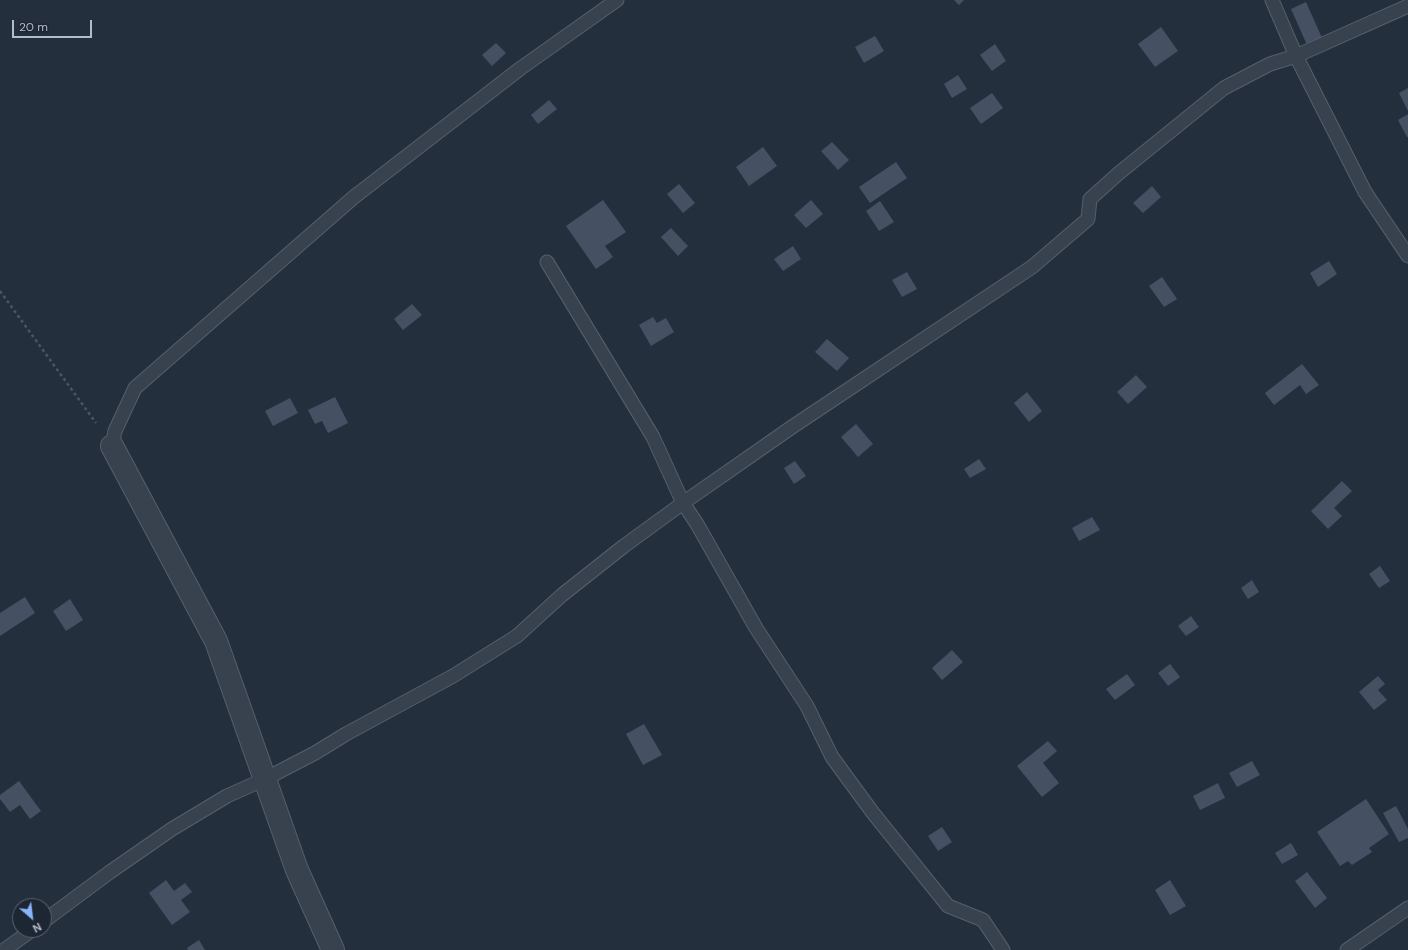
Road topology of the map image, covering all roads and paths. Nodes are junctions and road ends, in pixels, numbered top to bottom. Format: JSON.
{"nodes":[{"id":1,"x":617,"y":0,"type":"edge"},
{"id":2,"x":1272,"y":0,"type":"edge"},
{"id":3,"x":1408,"y":6,"type":"edge"},
{"id":4,"x":1296,"y":56,"type":"junction"},
{"id":5,"x":1408,"y":256,"type":"edge"},
{"id":6,"x":547,"y":262,"type":"dead end"},
{"id":7,"x":0,"y":291,"type":"edge"},
{"id":8,"x":112,"y":446,"type":"junction"},
{"id":9,"x":683,"y":503,"type":"junction"},
{"id":10,"x":265,"y":779,"type":"junction"},
{"id":11,"x":1408,"y":908,"type":"edge"},
{"id":12,"x":52,"y":915,"type":"edge"},
{"id":13,"x":21,"y":938,"type":"edge"},
{"id":14,"x":4,"y":950,"type":"edge"},
{"id":15,"x":333,"y":950,"type":"edge"},
{"id":16,"x":1003,"y":950,"type":"edge"},
{"id":17,"x":1347,"y":950,"type":"edge"}],
"edges":[{"from":1,"to":8,"type":"lane"},
{"from":2,"to":4,"type":"lane"},
{"from":3,"to":4,"type":"lane"},
{"from":4,"to":5,"type":"lane"},
{"from":4,"to":9,"type":"lane"},
{"from":6,"to":9,"type":"lane"},
{"from":7,"to":8,"type":"path"},
{"from":8,"to":10,"type":"street"},
{"from":9,"to":10,"type":"lane"},
{"from":9,"to":16,"type":"lane"},
{"from":10,"to":12,"type":"lane"},
{"from":10,"to":15,"type":"street"},
{"from":11,"to":17,"type":"lane"},
{"from":13,"to":14,"type":"lane"}]}
